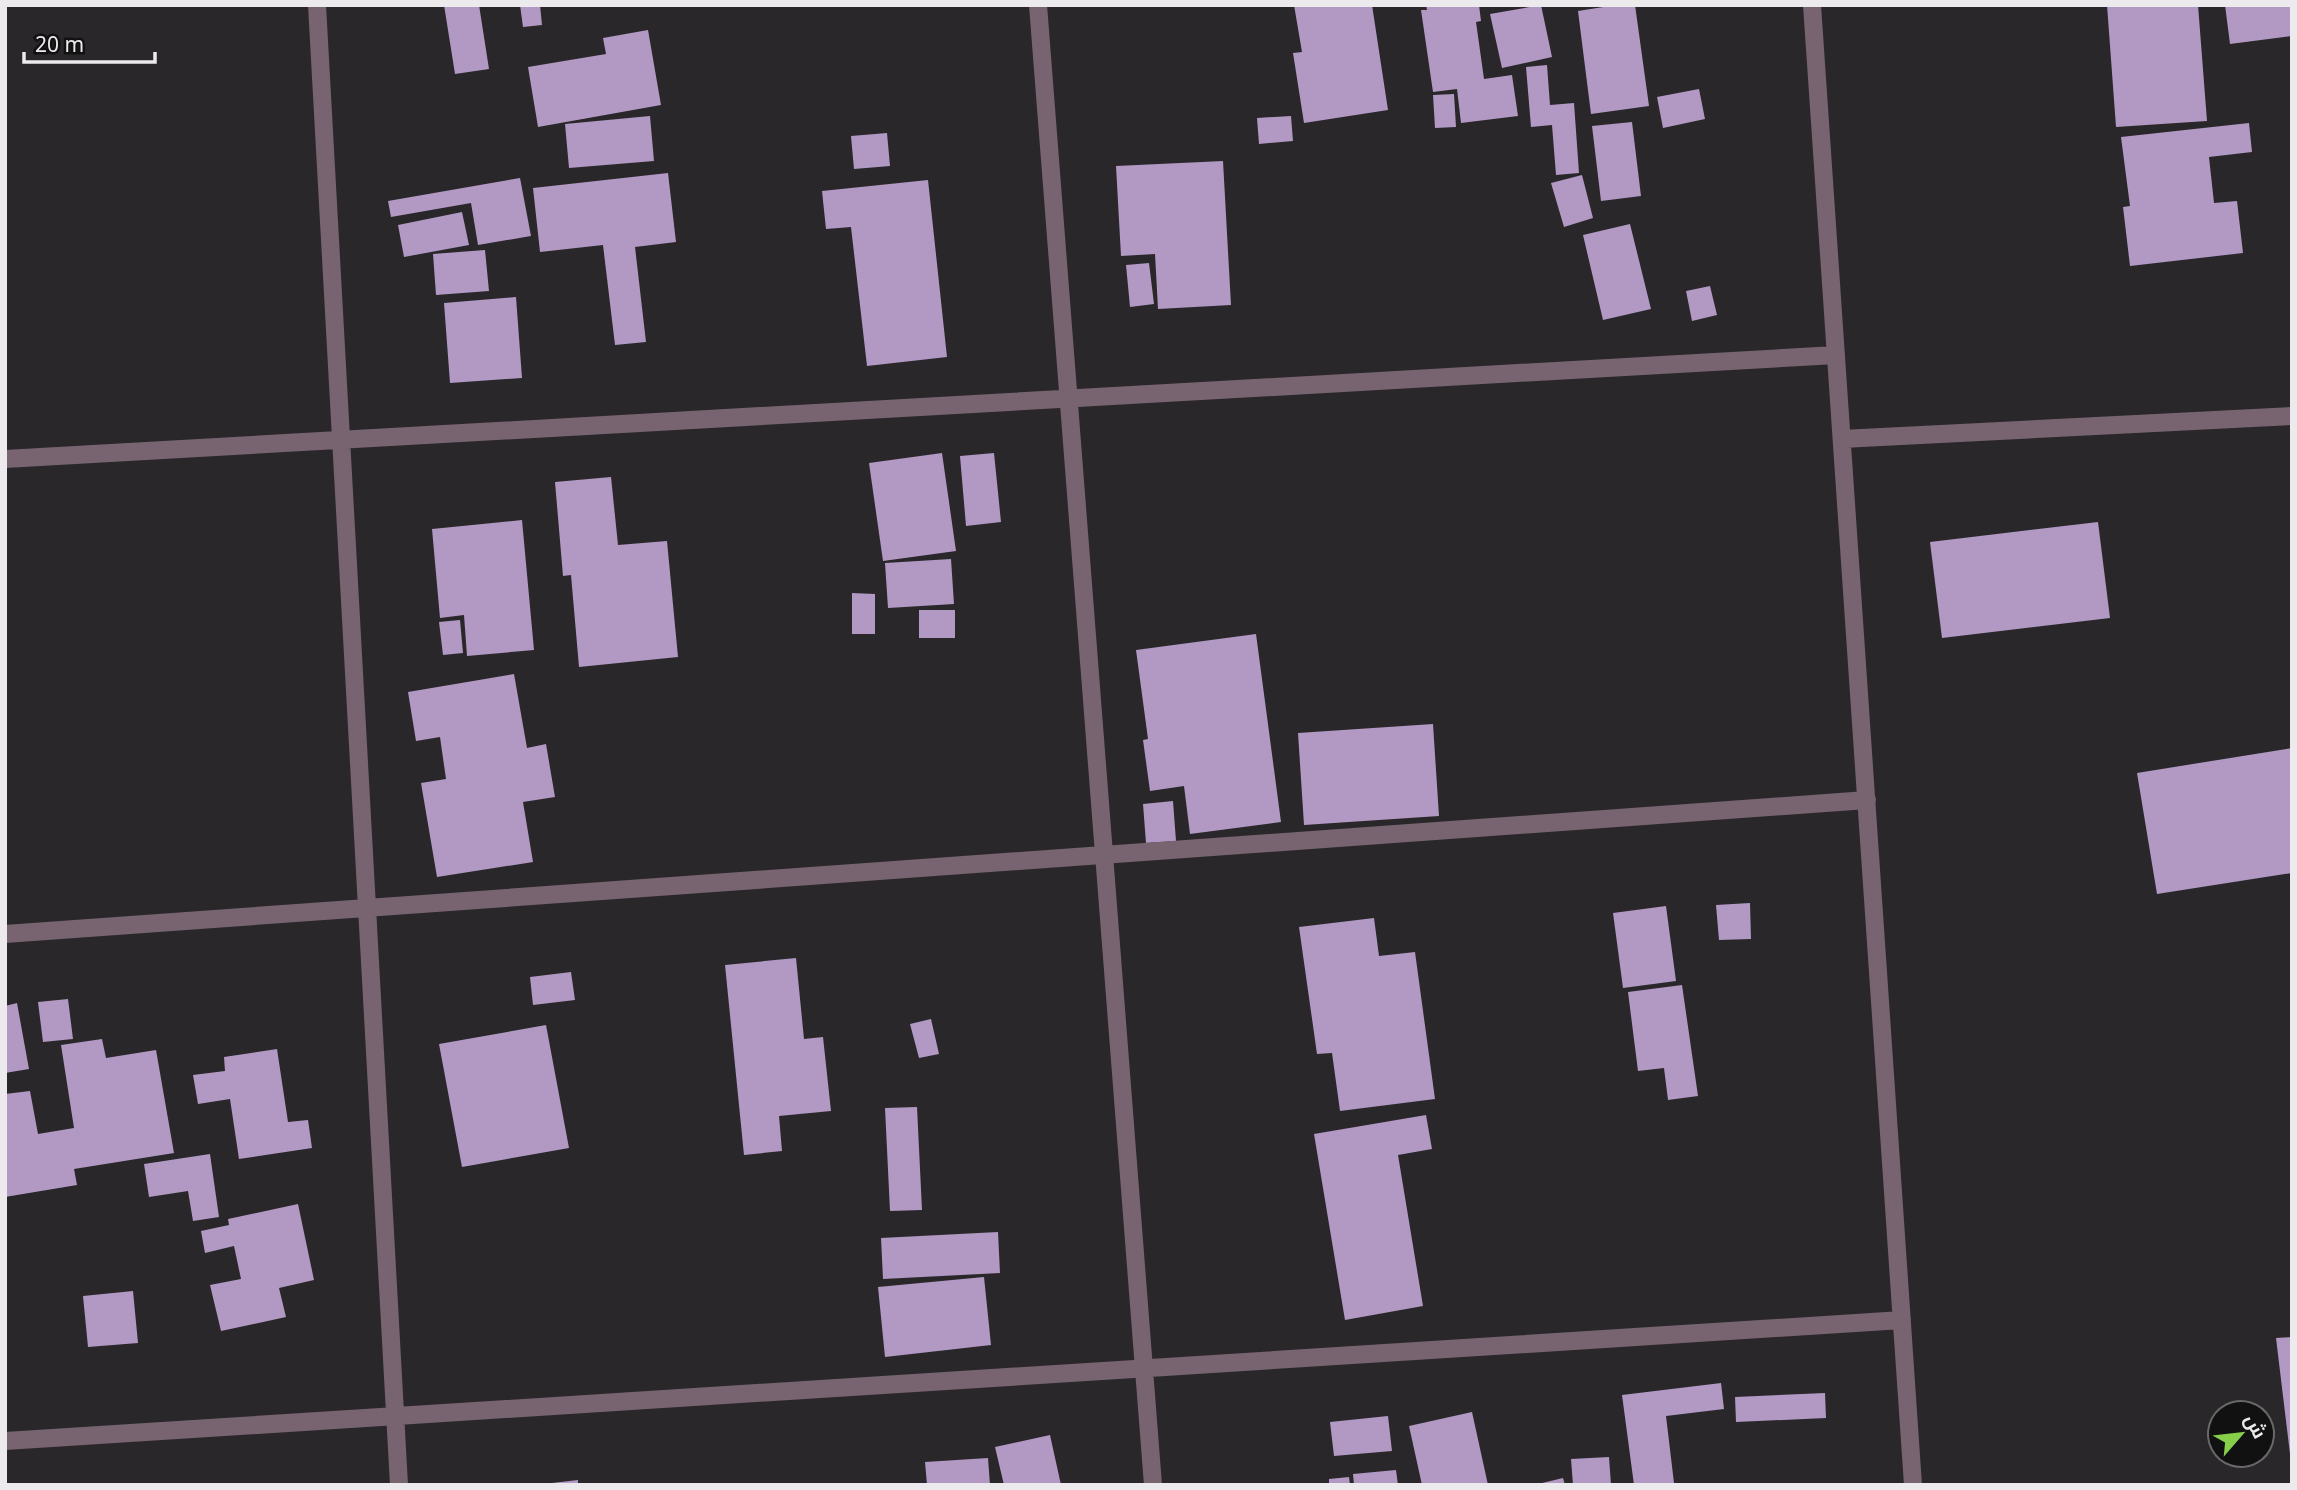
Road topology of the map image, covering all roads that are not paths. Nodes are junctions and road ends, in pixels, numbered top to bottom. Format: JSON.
{"nodes":[{"id":1,"x":317,"y":5,"type":"edge"},
{"id":2,"x":1038,"y":5,"type":"edge"},
{"id":3,"x":1812,"y":5,"type":"edge"},
{"id":4,"x":1836,"y":355,"type":"junction"},
{"id":5,"x":1069,"y":398,"type":"junction"},
{"id":6,"x":2292,"y":416,"type":"edge"},
{"id":7,"x":1842,"y":439,"type":"junction"},
{"id":8,"x":341,"y":440,"type":"junction"},
{"id":9,"x":5,"y":459,"type":"edge"},
{"id":10,"x":1867,"y":800,"type":"junction"},
{"id":11,"x":1104,"y":855,"type":"junction"},
{"id":12,"x":367,"y":908,"type":"junction"},
{"id":13,"x":5,"y":934,"type":"edge"},
{"id":14,"x":1902,"y":1320,"type":"junction"},
{"id":15,"x":1144,"y":1368,"type":"junction"},
{"id":16,"x":395,"y":1416,"type":"junction"},
{"id":17,"x":5,"y":1441,"type":"edge"},
{"id":18,"x":399,"y":1485,"type":"edge"},
{"id":19,"x":1153,"y":1485,"type":"edge"},
{"id":20,"x":1913,"y":1485,"type":"edge"}],
"edges":[{"from":1,"to":8,"type":"street"},
{"from":2,"to":5,"type":"street"},
{"from":3,"to":4,"type":"street"},
{"from":4,"to":5,"type":"street"},
{"from":4,"to":7,"type":"street"},
{"from":5,"to":8,"type":"street"},
{"from":5,"to":11,"type":"street"},
{"from":6,"to":7,"type":"street"},
{"from":7,"to":10,"type":"street"},
{"from":8,"to":9,"type":"street"},
{"from":8,"to":12,"type":"street"},
{"from":10,"to":11,"type":"street"},
{"from":10,"to":14,"type":"street"},
{"from":11,"to":12,"type":"street"},
{"from":11,"to":15,"type":"street"},
{"from":12,"to":13,"type":"street"},
{"from":12,"to":16,"type":"street"},
{"from":14,"to":15,"type":"street"},
{"from":14,"to":20,"type":"street"},
{"from":15,"to":16,"type":"street"},
{"from":15,"to":19,"type":"street"},
{"from":16,"to":17,"type":"street"},
{"from":16,"to":18,"type":"street"}]}
